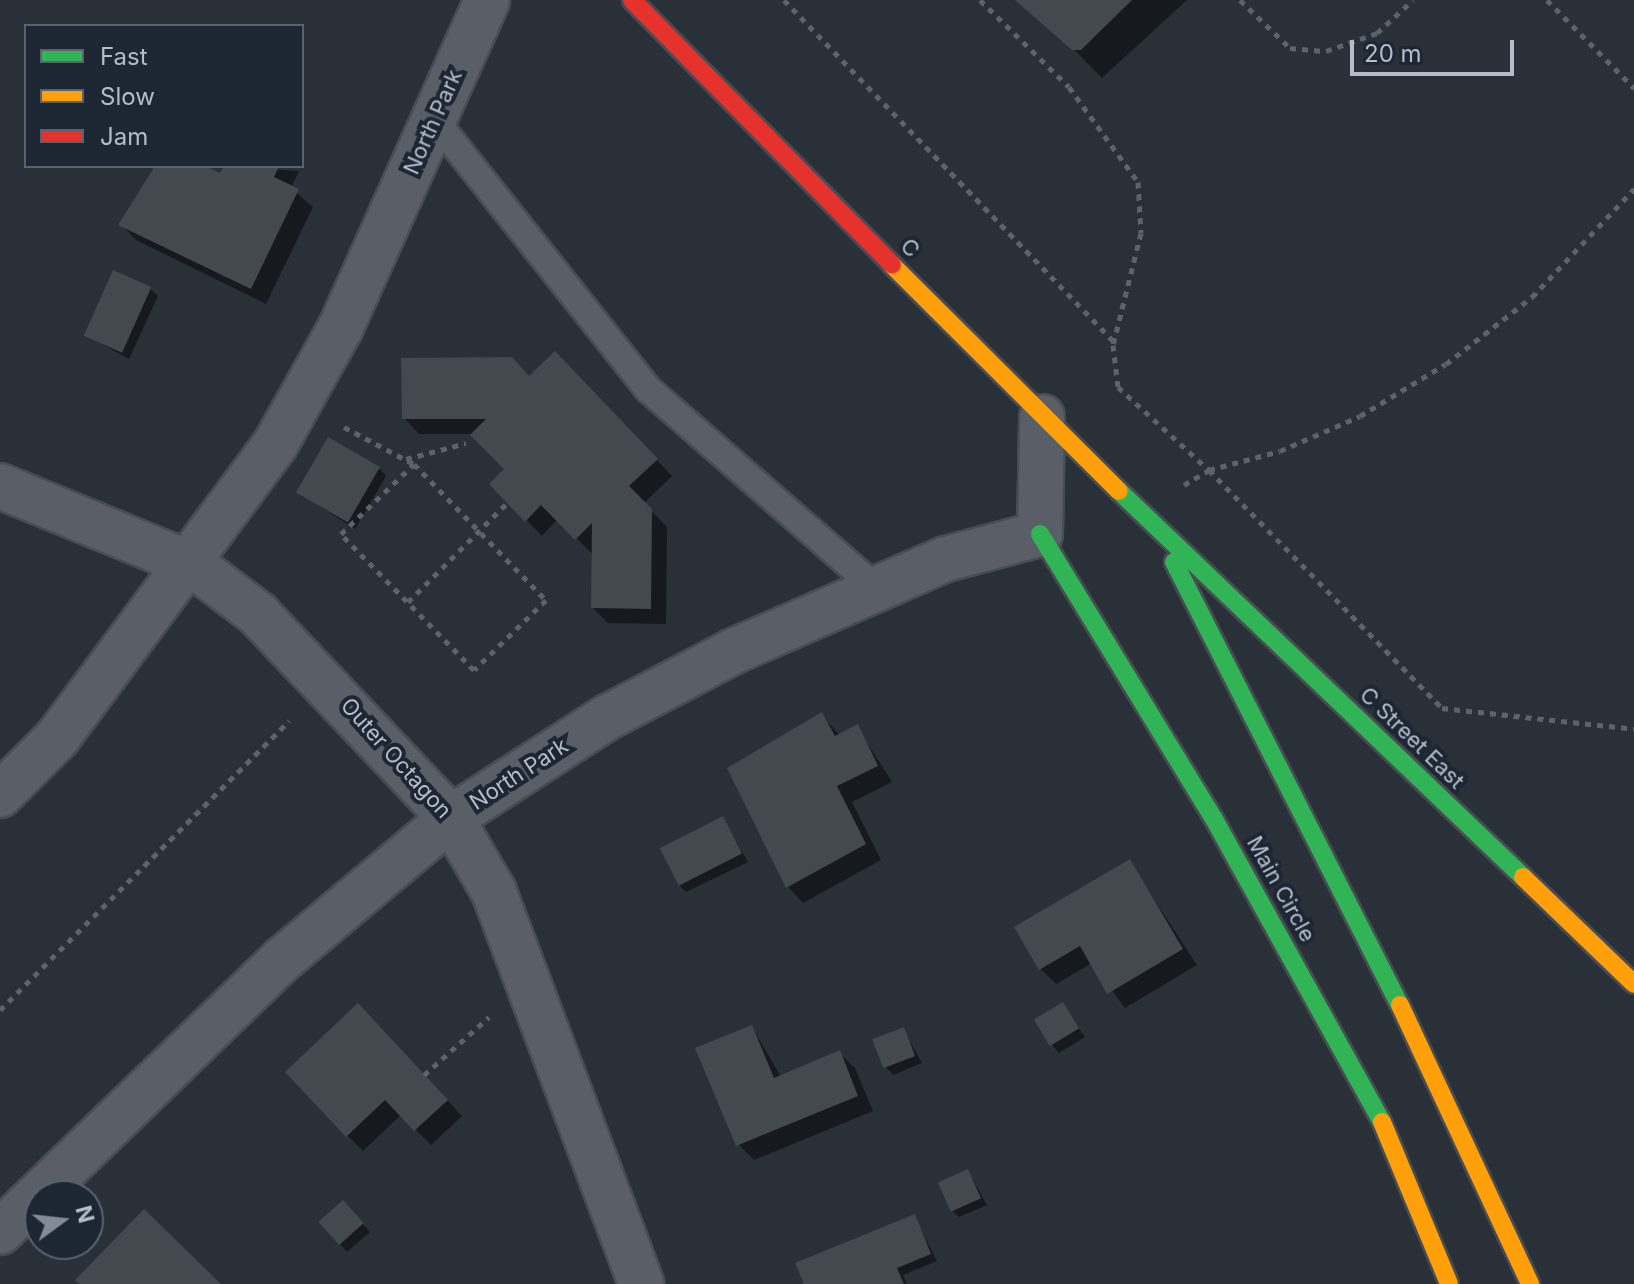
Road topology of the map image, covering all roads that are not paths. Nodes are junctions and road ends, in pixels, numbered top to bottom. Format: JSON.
{"nodes":[{"id":1,"x":487,"y":0,"type":"edge"},
{"id":2,"x":632,"y":0,"type":"edge"},
{"id":3,"x":434,"y":119,"type":"junction"},
{"id":4,"x":1042,"y":417,"type":"junction"},
{"id":5,"x":0,"y":486,"type":"edge"},
{"id":6,"x":1156,"y":528,"type":"junction"},
{"id":7,"x":1040,"y":534,"type":"junction"},
{"id":8,"x":193,"y":565,"type":"junction"},
{"id":9,"x":877,"y":589,"type":"junction"},
{"id":10,"x":0,"y":795,"type":"edge"},
{"id":11,"x":451,"y":818,"type":"junction"},
{"id":12,"x":1634,"y":984,"type":"edge"},
{"id":13,"x":0,"y":1232,"type":"edge"},
{"id":14,"x":641,"y":1284,"type":"edge"},
{"id":15,"x":1449,"y":1284,"type":"edge"},
{"id":16,"x":1530,"y":1284,"type":"edge"}],
"edges":[{"from":1,"to":3,"type":"street","name":"North Park"},
{"from":2,"to":4,"type":"street","name":"C"},
{"from":3,"to":8,"type":"street","name":"North Park"},
{"from":3,"to":9,"type":"lane"},
{"from":4,"to":6,"type":"street","name":"C"},
{"from":4,"to":7,"type":"street"},
{"from":5,"to":8,"type":"street","name":"Outer Octagon"},
{"from":6,"to":12,"type":"street","name":"C Street East"},
{"from":6,"to":16,"type":"street"},
{"from":7,"to":9,"type":"street","name":"North Park"},
{"from":7,"to":15,"type":"street","name":"Main Circle"},
{"from":8,"to":10,"type":"street","name":"North Park"},
{"from":8,"to":11,"type":"street","name":"Outer Octagon"},
{"from":9,"to":11,"type":"street","name":"North Park"},
{"from":11,"to":13,"type":"street","name":"North Park"},
{"from":11,"to":14,"type":"street","name":"Outer Octagon"}]}
